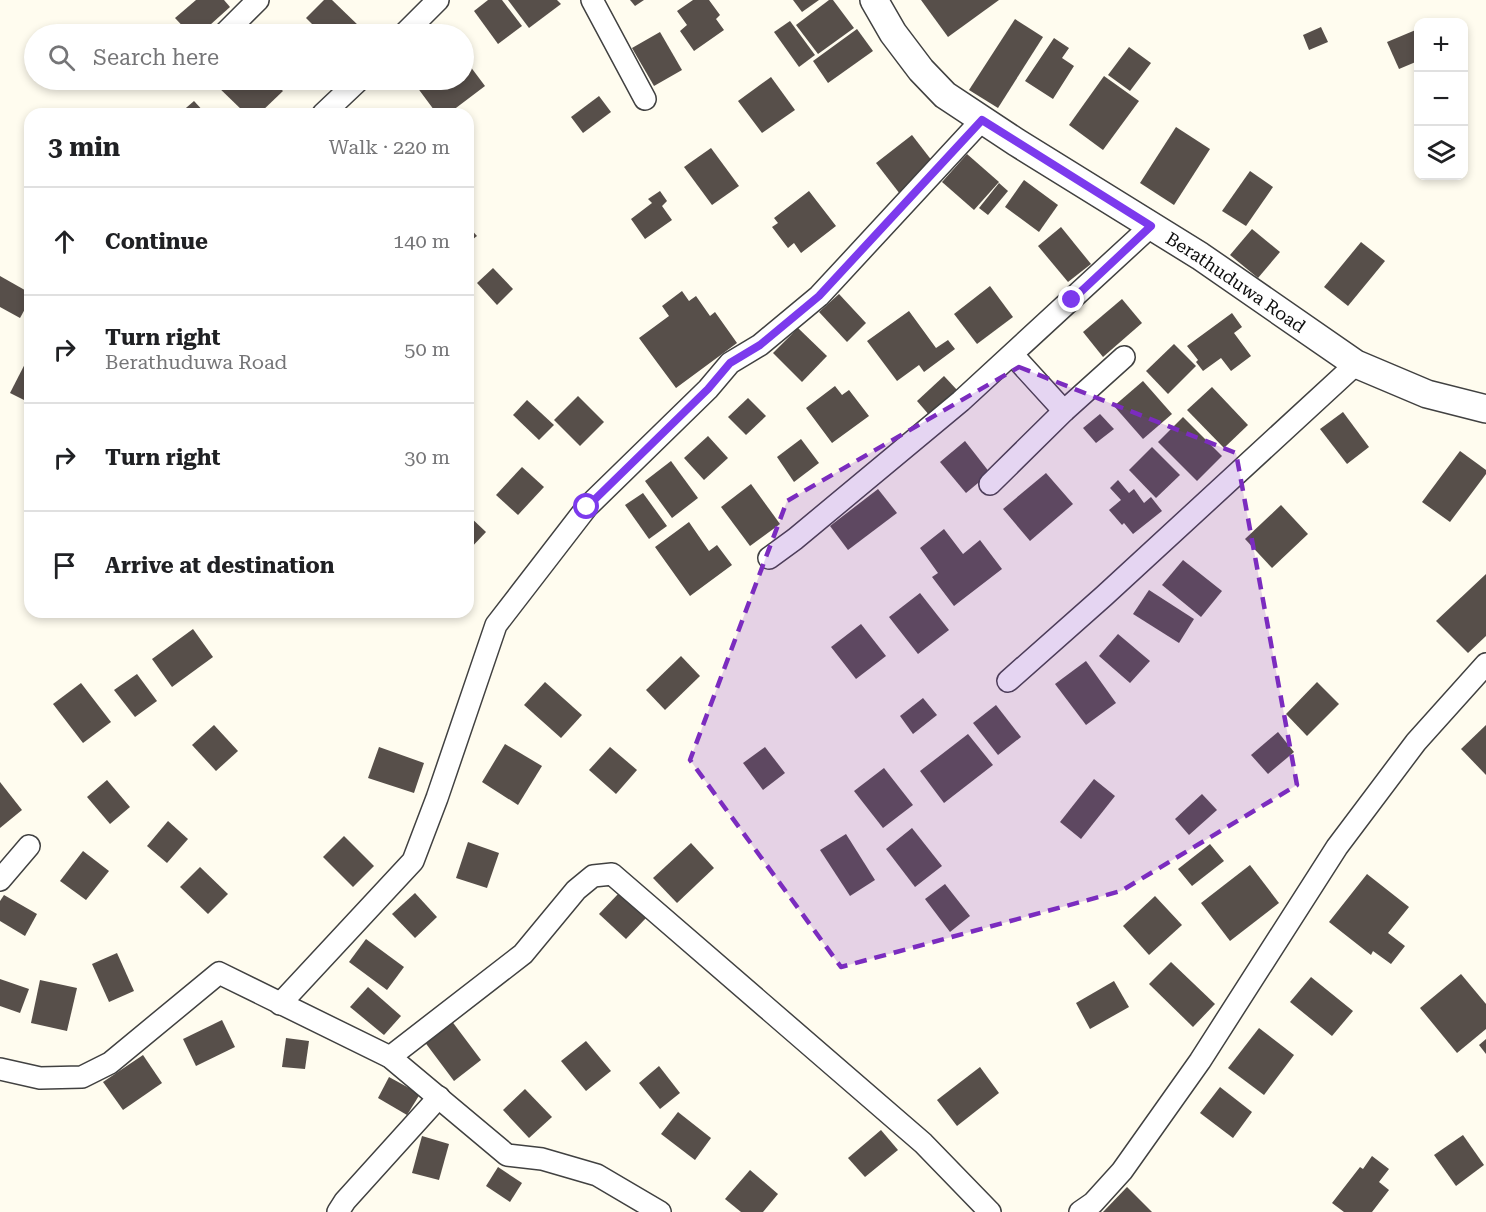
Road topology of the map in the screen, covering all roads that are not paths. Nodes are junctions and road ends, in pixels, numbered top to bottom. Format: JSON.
{"nodes":[{"id":1,"x":258,"y":0,"type":"edge"},
{"id":2,"x":438,"y":0,"type":"edge"},
{"id":3,"x":592,"y":0,"type":"edge"},
{"id":4,"x":874,"y":0,"type":"edge"},
{"id":5,"x":234,"y":24,"type":"edge"},
{"id":6,"x":414,"y":24,"type":"edge"},
{"id":7,"x":348,"y":90,"type":"edge"},
{"id":8,"x":645,"y":99,"type":"dead end"},
{"id":9,"x":329,"y":108,"type":"edge"},
{"id":10,"x":982,"y":120,"type":"junction"},
{"id":11,"x":1151,"y":226,"type":"junction"},
{"id":12,"x":1013,"y":355,"type":"junction"},
{"id":13,"x":1124,"y":357,"type":"dead end"},
{"id":14,"x":1356,"y":364,"type":"junction"},
{"id":15,"x":1486,"y":409,"type":"edge"},
{"id":16,"x":1064,"y":411,"type":"junction"},
{"id":17,"x":990,"y":484,"type":"dead end"},
{"id":18,"x":769,"y":558,"type":"dead end"},
{"id":19,"x":1486,"y":664,"type":"edge"},
{"id":20,"x":1008,"y":681,"type":"dead end"},
{"id":21,"x":30,"y":846,"type":"dead end"},
{"id":22,"x":0,"y":880,"type":"edge"},
{"id":23,"x":280,"y":1004,"type":"junction"},
{"id":24,"x":390,"y":1057,"type":"junction"},
{"id":25,"x":0,"y":1069,"type":"edge"},
{"id":26,"x":439,"y":1097,"type":"junction"},
{"id":27,"x":338,"y":1212,"type":"edge"},
{"id":28,"x":660,"y":1212,"type":"edge"},
{"id":29,"x":990,"y":1212,"type":"edge"},
{"id":30,"x":1080,"y":1212,"type":"edge"}],
"edges":[{"from":1,"to":5,"type":"street"},
{"from":2,"to":6,"type":"street"},
{"from":3,"to":8,"type":"street"},
{"from":4,"to":10,"type":"street","name":"Berathuduwa Road"},
{"from":7,"to":9,"type":"street"},
{"from":10,"to":11,"type":"street","name":"Berathuduwa Road"},
{"from":10,"to":23,"type":"street"},
{"from":11,"to":12,"type":"street"},
{"from":11,"to":14,"type":"street","name":"Berathuduwa Road"},
{"from":12,"to":16,"type":"street"},
{"from":12,"to":18,"type":"street"},
{"from":13,"to":16,"type":"street"},
{"from":14,"to":15,"type":"street","name":"Berathuduwa Road"},
{"from":14,"to":20,"type":"street"},
{"from":16,"to":17,"type":"street"},
{"from":19,"to":30,"type":"street"},
{"from":21,"to":22,"type":"street"},
{"from":23,"to":24,"type":"street"},
{"from":23,"to":25,"type":"street"},
{"from":24,"to":26,"type":"street"},
{"from":24,"to":29,"type":"street"},
{"from":26,"to":27,"type":"street"},
{"from":26,"to":28,"type":"street"}]}
